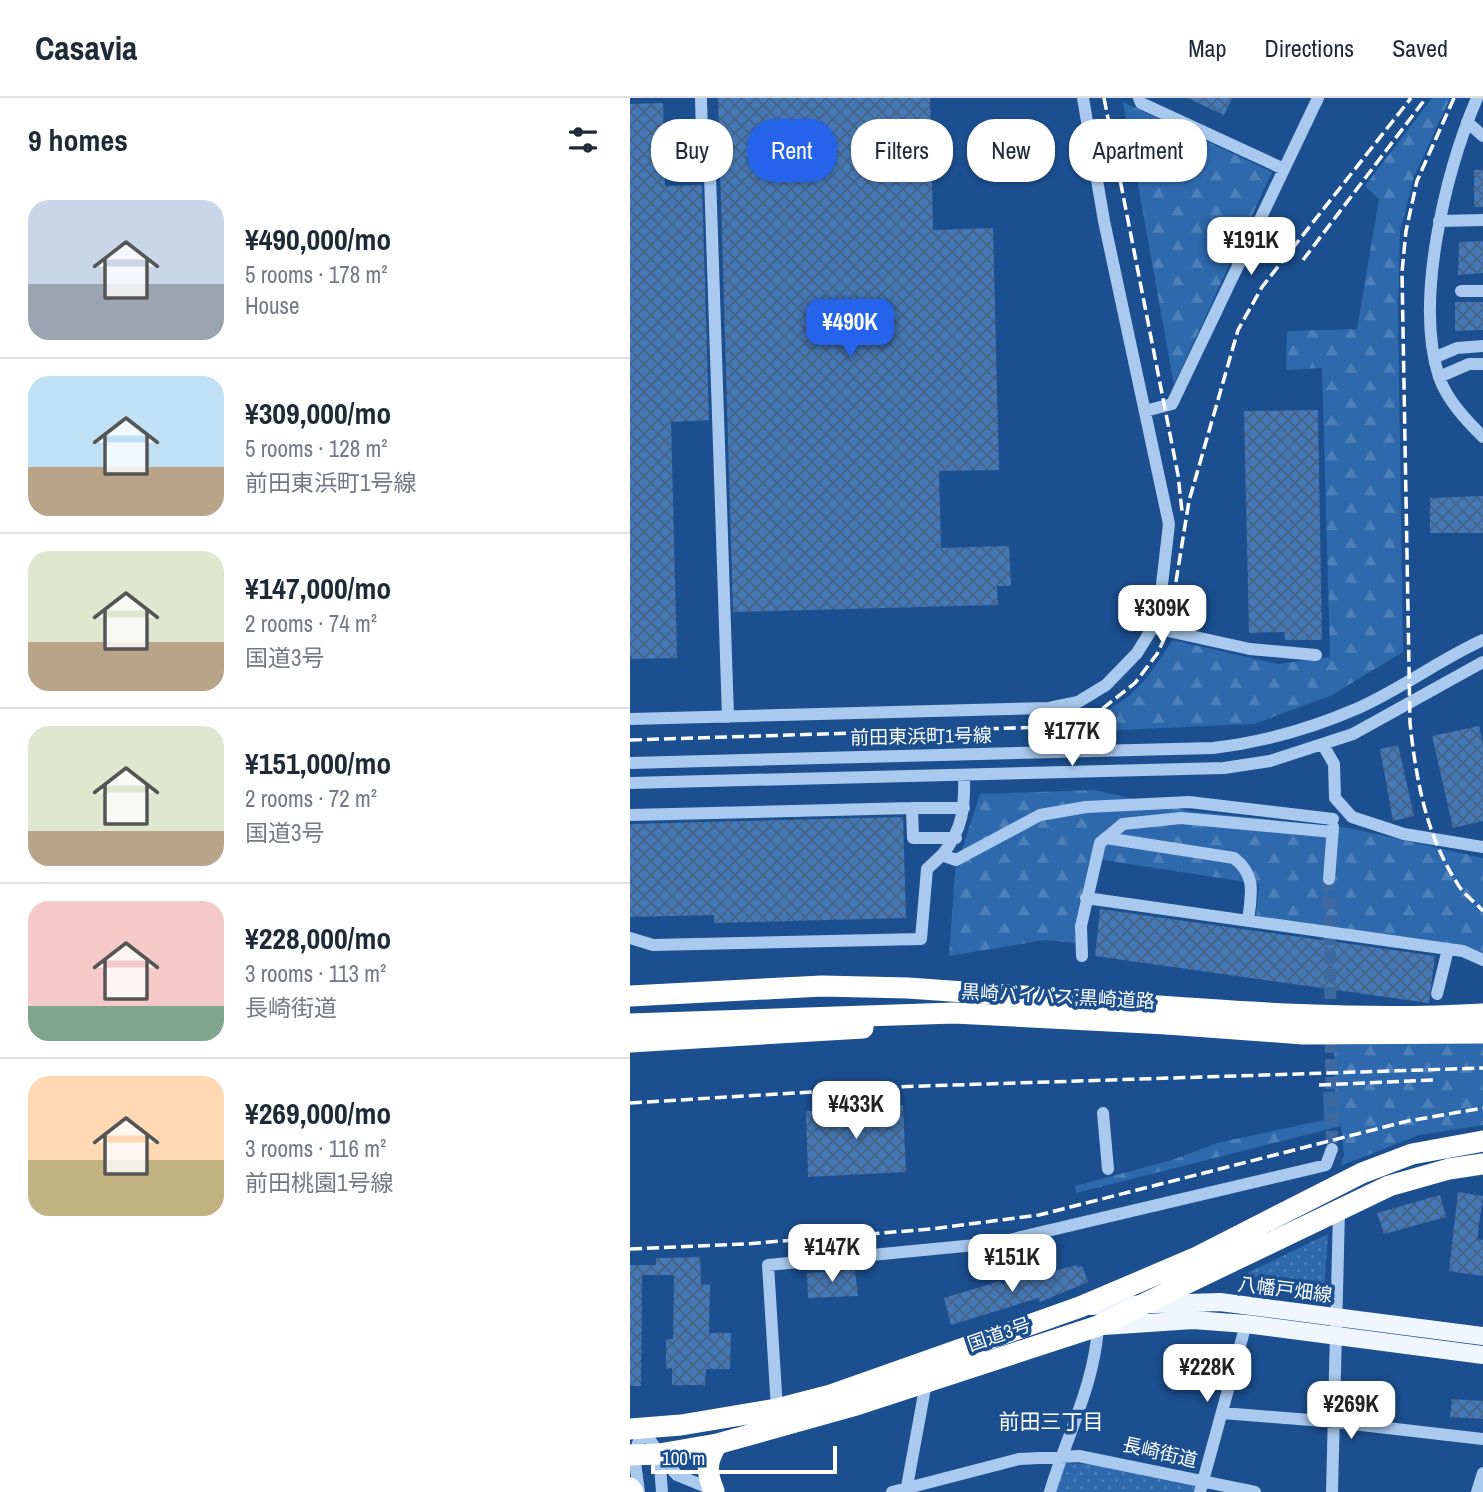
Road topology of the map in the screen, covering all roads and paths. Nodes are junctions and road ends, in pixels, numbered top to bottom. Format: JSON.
{"nodes":[{"id":1,"x":701,"y":98,"type":"edge"},
{"id":2,"x":1083,"y":98,"type":"edge"},
{"id":3,"x":1139,"y":98,"type":"edge"},
{"id":4,"x":1318,"y":98,"type":"edge"},
{"id":5,"x":1476,"y":98,"type":"edge"},
{"id":6,"x":1466,"y":121,"type":"junction"},
{"id":7,"x":1483,"y":136,"type":"edge"},
{"id":8,"x":1284,"y":169,"type":"junction"},
{"id":9,"x":1483,"y":220,"type":"edge"},
{"id":10,"x":1439,"y":221,"type":"junction"},
{"id":11,"x":1483,"y":290,"type":"edge"},
{"id":12,"x":1461,"y":291,"type":"dead end"},
{"id":13,"x":1483,"y":346,"type":"edge"},
{"id":14,"x":1436,"y":357,"type":"junction"},
{"id":15,"x":1483,"y":364,"type":"edge"},
{"id":16,"x":1439,"y":377,"type":"junction"},
{"id":17,"x":1145,"y":411,"type":"junction"},
{"id":18,"x":1483,"y":437,"type":"edge"},
{"id":19,"x":1158,"y":619,"type":"junction"},
{"id":20,"x":1483,"y":640,"type":"edge"},
{"id":21,"x":1317,"y":655,"type":"dead end"},
{"id":22,"x":1483,"y":662,"type":"edge"},
{"id":23,"x":728,"y":717,"type":"junction"},
{"id":24,"x":630,"y":719,"type":"edge"},
{"id":25,"x":1323,"y":745,"type":"junction"},
{"id":26,"x":630,"y":763,"type":"edge"},
{"id":27,"x":964,"y":775,"type":"junction"},
{"id":28,"x":630,"y":783,"type":"edge"},
{"id":29,"x":1335,"y":798,"type":"junction"},
{"id":30,"x":912,"y":808,"type":"junction"},
{"id":31,"x":964,"y":808,"type":"junction"},
{"id":32,"x":630,"y":815,"type":"edge"},
{"id":33,"x":1333,"y":826,"type":"junction"},
{"id":34,"x":956,"y":838,"type":"junction"},
{"id":35,"x":1106,"y":838,"type":"junction"},
{"id":36,"x":1483,"y":847,"type":"edge"},
{"id":37,"x":942,"y":855,"type":"junction"},
{"id":38,"x":1329,"y":879,"type":"tunnel mouth"},
{"id":39,"x":1086,"y":898,"type":"junction"},
{"id":40,"x":1248,"y":921,"type":"junction"},
{"id":41,"x":630,"y":938,"type":"edge"},
{"id":42,"x":1448,"y":949,"type":"junction"},
{"id":43,"x":1082,"y":956,"type":"dead end"},
{"id":44,"x":1483,"y":960,"type":"edge"},
{"id":45,"x":1437,"y":994,"type":"dead end"},
{"id":46,"x":630,"y":996,"type":"edge"},
{"id":47,"x":630,"y":1008,"type":"edge"},
{"id":48,"x":1076,"y":1008,"type":"junction"},
{"id":49,"x":1483,"y":1014,"type":"edge"},
{"id":50,"x":630,"y":1024,"type":"edge"},
{"id":51,"x":1483,"y":1032,"type":"edge"},
{"id":52,"x":630,"y":1042,"type":"edge"},
{"id":53,"x":1104,"y":1113,"type":"dead end"},
{"id":54,"x":1483,"y":1141,"type":"edge"},
{"id":55,"x":1332,"y":1149,"type":"dead end"},
{"id":56,"x":1483,"y":1164,"type":"edge"},
{"id":57,"x":1108,"y":1169,"type":"dead end"},
{"id":58,"x":1339,"y":1211,"type":"junction"},
{"id":59,"x":1148,"y":1303,"type":"junction"},
{"id":60,"x":1080,"y":1307,"type":"junction"},
{"id":61,"x":1338,"y":1317,"type":"junction"},
{"id":62,"x":1246,"y":1324,"type":"junction"},
{"id":63,"x":1098,"y":1326,"type":"junction"},
{"id":64,"x":1337,"y":1336,"type":"junction"},
{"id":65,"x":1483,"y":1336,"type":"edge"},
{"id":66,"x":1483,"y":1356,"type":"edge"},
{"id":67,"x":926,"y":1383,"type":"junction"},
{"id":68,"x":777,"y":1409,"type":"junction"},
{"id":69,"x":1222,"y":1413,"type":"junction"},
{"id":70,"x":1335,"y":1422,"type":"junction"},
{"id":71,"x":637,"y":1429,"type":"edge"},
{"id":72,"x":1483,"y":1440,"type":"edge"},
{"id":73,"x":716,"y":1444,"type":"junction"},
{"id":74,"x":659,"y":1454,"type":"junction"},
{"id":75,"x":632,"y":1455,"type":"edge"},
{"id":76,"x":1062,"y":1457,"type":"junction"},
{"id":77,"x":1483,"y":1473,"type":"edge"},
{"id":78,"x":677,"y":1475,"type":"junction"},
{"id":79,"x":1202,"y":1487,"type":"edge"},
{"id":80,"x":630,"y":1488,"type":"edge"},
{"id":81,"x":906,"y":1490,"type":"edge"},
{"id":82,"x":633,"y":1492,"type":"edge"},
{"id":83,"x":639,"y":1492,"type":"edge"},
{"id":84,"x":663,"y":1492,"type":"edge"},
{"id":85,"x":716,"y":1492,"type":"edge"},
{"id":86,"x":892,"y":1492,"type":"edge"},
{"id":87,"x":1050,"y":1492,"type":"edge"},
{"id":88,"x":1255,"y":1492,"type":"edge"},
{"id":89,"x":1332,"y":1492,"type":"edge"},
{"id":90,"x":1477,"y":1492,"type":"edge"}],
"edges":[{"from":1,"to":23,"type":"street"},
{"from":2,"to":17,"type":"street"},
{"from":3,"to":8,"type":"street"},
{"from":4,"to":8,"type":"street"},
{"from":5,"to":6,"type":"street"},
{"from":6,"to":7,"type":"street"},
{"from":6,"to":10,"type":"street"},
{"from":8,"to":17,"type":"street"},
{"from":9,"to":10,"type":"street"},
{"from":10,"to":14,"type":"street"},
{"from":11,"to":12,"type":"street"},
{"from":13,"to":14,"type":"street"},
{"from":14,"to":16,"type":"street"},
{"from":15,"to":16,"type":"street"},
{"from":16,"to":18,"type":"street"},
{"from":17,"to":19,"type":"street"},
{"from":19,"to":21,"type":"street"},
{"from":19,"to":23,"type":"street"},
{"from":20,"to":26,"type":"street","name":"前田東浜町1号線"},
{"from":22,"to":25,"type":"street","name":"前田東浜町1号線"},
{"from":23,"to":24,"type":"street"},
{"from":25,"to":27,"type":"street","name":"前田東浜町1号線"},
{"from":25,"to":29,"type":"street"},
{"from":27,"to":28,"type":"street","name":"前田東浜町1号線"},
{"from":27,"to":31,"type":"street"},
{"from":29,"to":33,"type":"street"},
{"from":29,"to":36,"type":"street"},
{"from":30,"to":31,"type":"street"},
{"from":30,"to":32,"type":"street"},
{"from":30,"to":34,"type":"street"},
{"from":31,"to":34,"type":"street"},
{"from":33,"to":35,"type":"street"},
{"from":33,"to":37,"type":"street"},
{"from":33,"to":38,"type":"street"},
{"from":34,"to":37,"type":"street"},
{"from":35,"to":39,"type":"street"},
{"from":35,"to":40,"type":"street"},
{"from":37,"to":41,"type":"street"},
{"from":39,"to":40,"type":"street"},
{"from":39,"to":43,"type":"street"},
{"from":40,"to":42,"type":"street"},
{"from":42,"to":44,"type":"street"},
{"from":42,"to":45,"type":"street"},
{"from":46,"to":48,"type":"highway"},
{"from":47,"to":48,"type":"highway","name":"黒崎バイパス;黒崎道路"},
{"from":48,"to":49,"type":"highway","name":"黒崎バイパス;黒崎道路","bridge":true},
{"from":48,"to":50,"type":"highway","name":"黒崎バイパス;黒崎道路"},
{"from":48,"to":51,"type":"highway","name":"黒崎バイパス;黒崎道路","bridge":true},
{"from":48,"to":52,"type":"highway"},
{"from":53,"to":57,"type":"street"},
{"from":54,"to":60,"type":"highway","name":"国道3号"},
{"from":55,"to":68,"type":"street"},
{"from":56,"to":58,"type":"highway","name":"国道3号"},
{"from":58,"to":59,"type":"highway","name":"国道3号"},
{"from":58,"to":61,"type":"street"},
{"from":59,"to":60,"type":"main road","name":"八幡戸畑線"},
{"from":59,"to":61,"type":"main road","name":"八幡戸畑線"},
{"from":59,"to":63,"type":"highway","name":"国道3号"},
{"from":60,"to":68,"type":"highway","name":"国道3号"},
{"from":61,"to":64,"type":"street"},
{"from":61,"to":65,"type":"main road","name":"八幡戸畑線"},
{"from":62,"to":63,"type":"main road","name":"八幡戸畑線"},
{"from":62,"to":64,"type":"main road","name":"八幡戸畑線"},
{"from":62,"to":69,"type":"street"},
{"from":63,"to":67,"type":"highway","name":"国道3号"},
{"from":63,"to":76,"type":"street"},
{"from":64,"to":66,"type":"main road","name":"八幡戸畑線"},
{"from":64,"to":70,"type":"street"},
{"from":67,"to":73,"type":"highway","name":"国道3号"},
{"from":67,"to":81,"type":"street"},
{"from":68,"to":71,"type":"highway","name":"国道3号"},
{"from":69,"to":70,"type":"street"},
{"from":69,"to":79,"type":"street"},
{"from":70,"to":72,"type":"street"},
{"from":70,"to":89,"type":"street"},
{"from":71,"to":74,"type":"street"},
{"from":71,"to":75,"type":"street"},
{"from":73,"to":74,"type":"highway","name":"国道3号"},
{"from":73,"to":85,"type":"highway"},
{"from":74,"to":75,"type":"highway","name":"国道3号"},
{"from":74,"to":78,"type":"street"},
{"from":74,"to":84,"type":"street"},
{"from":75,"to":83,"type":"street"},
{"from":76,"to":79,"type":"street","name":"長崎街道"},
{"from":76,"to":81,"type":"street","name":"長崎街道"},
{"from":76,"to":87,"type":"street"},
{"from":77,"to":90,"type":"street"},
{"from":78,"to":84,"type":"street"},
{"from":78,"to":85,"type":"street"},
{"from":79,"to":88,"type":"street","name":"長崎街道"},
{"from":80,"to":82,"type":"highway"},
{"from":81,"to":86,"type":"street","name":"長崎街道"}]}
